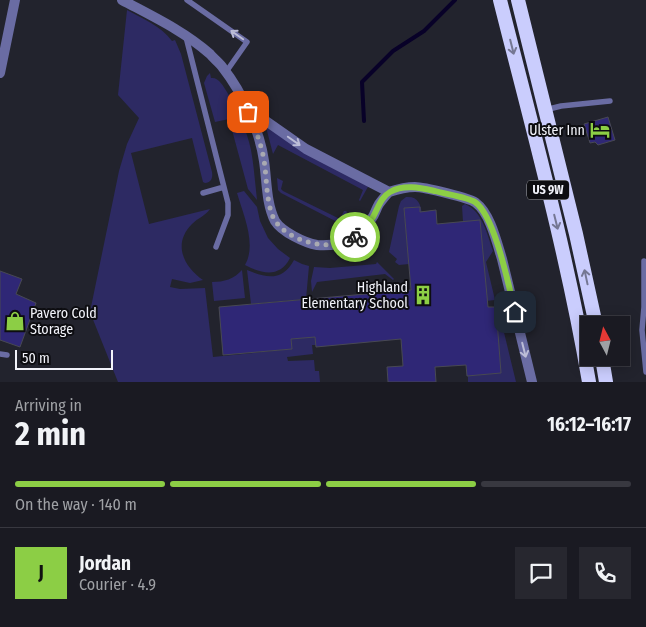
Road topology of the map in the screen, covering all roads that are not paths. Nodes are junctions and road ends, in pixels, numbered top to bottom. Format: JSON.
{"nodes":[{"id":1,"x":16,"y":0,"type":"edge"},
{"id":2,"x":122,"y":0,"type":"edge"},
{"id":3,"x":187,"y":0,"type":"edge"},
{"id":4,"x":500,"y":0,"type":"edge"},
{"id":5,"x":518,"y":0,"type":"edge"},
{"id":6,"x":139,"y":4,"type":"edge"},
{"id":7,"x":186,"y":37,"type":"junction"},
{"id":8,"x":226,"y":72,"type":"junction"},
{"id":9,"x":0,"y":73,"type":"edge"},
{"id":10,"x":243,"y":99,"type":"junction"},
{"id":11,"x":610,"y":101,"type":"dead end"},
{"id":12,"x":545,"y":110,"type":"junction"},
{"id":13,"x":224,"y":188,"type":"junction"},
{"id":14,"x":389,"y":192,"type":"junction"},
{"id":15,"x":203,"y":193,"type":"dead end"},
{"id":16,"x":216,"y":247,"type":"dead end"},
{"id":17,"x":644,"y":261,"type":"dead end"},
{"id":18,"x":594,"y":316,"type":"edge"},
{"id":19,"x":0,"y":354,"type":"edge"},
{"id":20,"x":7,"y":355,"type":"dead end"},
{"id":21,"x":603,"y":366,"type":"edge"},
{"id":22,"x":646,"y":372,"type":"edge"},
{"id":23,"x":532,"y":382,"type":"edge"},
{"id":24,"x":589,"y":382,"type":"edge"},
{"id":25,"x":606,"y":382,"type":"edge"}],
"edges":[{"from":1,"to":9,"type":"street"},
{"from":2,"to":6,"type":"street"},
{"from":8,"to":3,"type":"lane","one_way":true},
{"from":4,"to":24,"type":"highway","number":"US 9W","one_way":true},
{"from":5,"to":12,"type":"highway","number":"US 9W"},
{"from":6,"to":7,"type":"street"},
{"from":7,"to":8,"type":"street"},
{"from":7,"to":13,"type":"lane"},
{"from":8,"to":10,"type":"street"},
{"from":10,"to":14,"type":"street","one_way":true},
{"from":10,"to":14,"type":"street"},
{"from":11,"to":12,"type":"lane"},
{"from":18,"to":12,"type":"highway","number":"US 9W","one_way":true},
{"from":13,"to":15,"type":"lane"},
{"from":13,"to":16,"type":"lane"},
{"from":14,"to":23,"type":"street","one_way":true},
{"from":17,"to":22,"type":"lane"},
{"from":19,"to":20,"type":"lane"},
{"from":21,"to":25,"type":"highway"}]}
